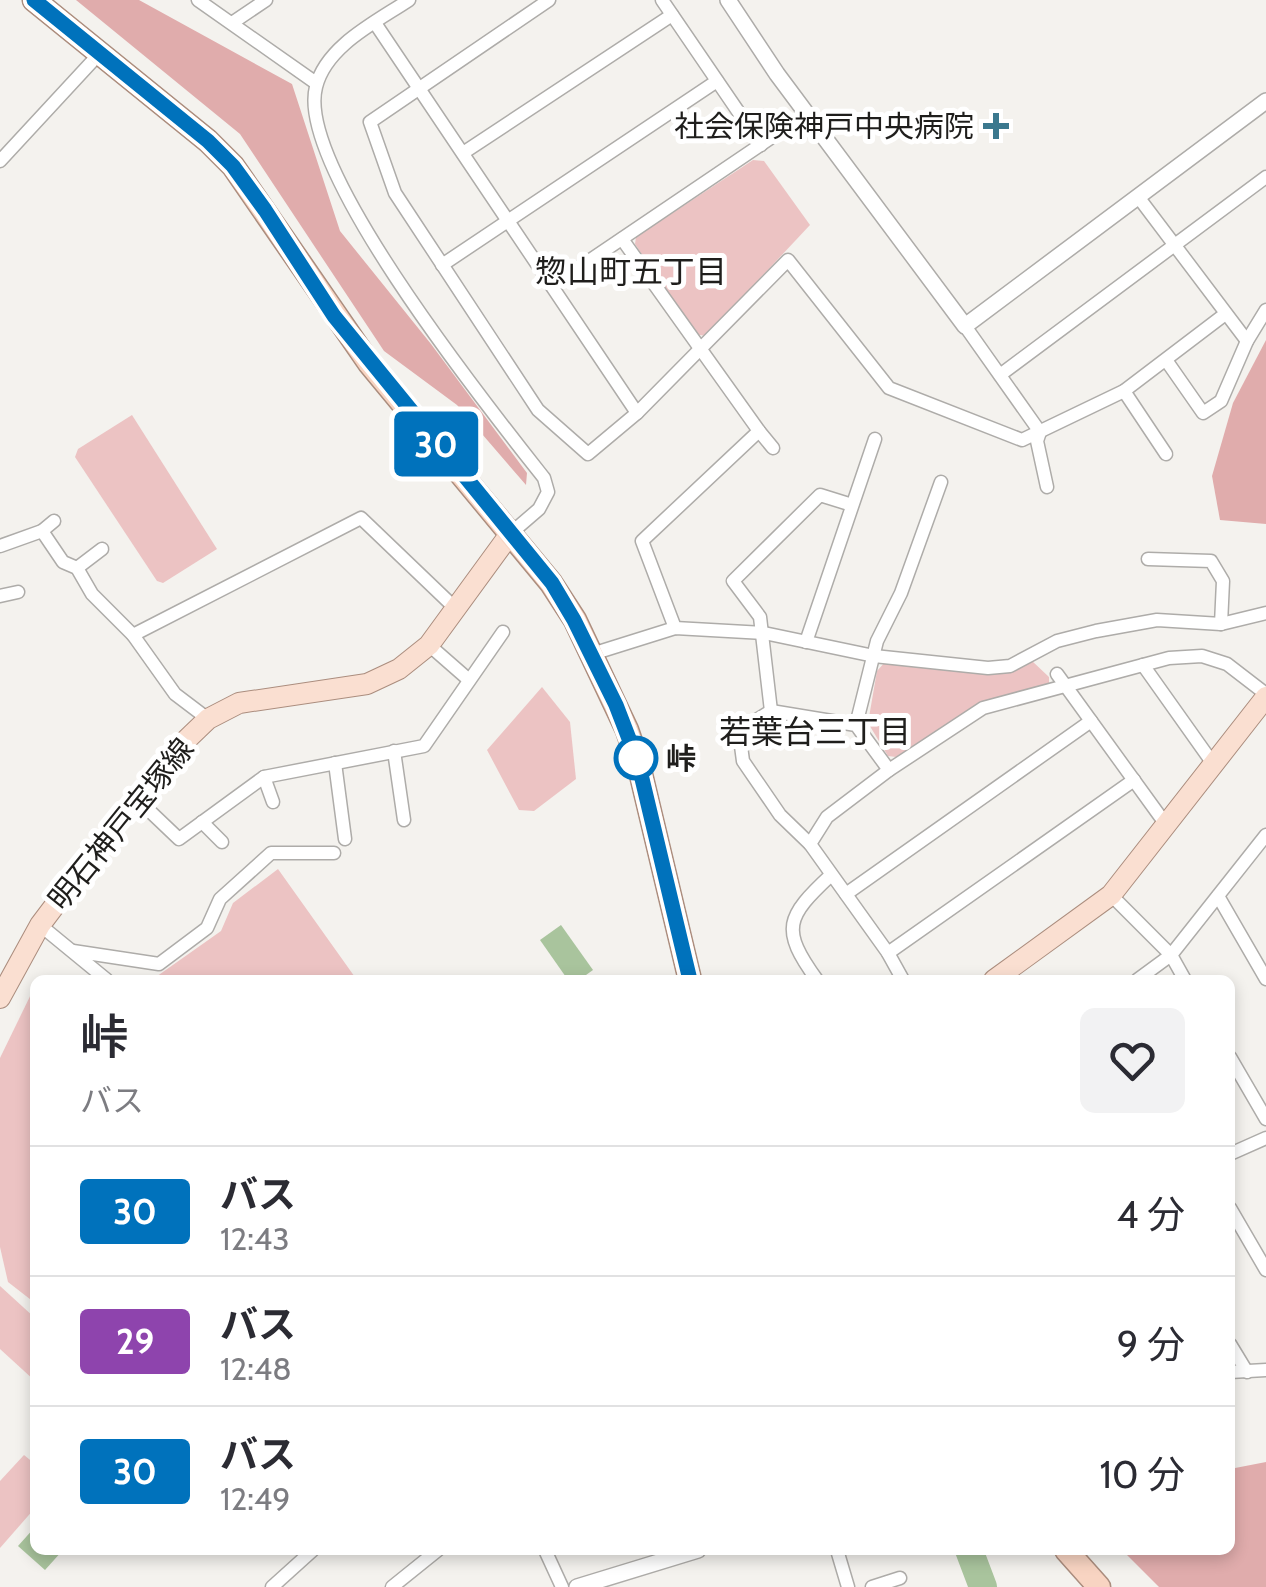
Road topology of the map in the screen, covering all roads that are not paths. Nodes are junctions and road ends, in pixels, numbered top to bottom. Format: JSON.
{"nodes":[{"id":1,"x":34,"y":0,"type":"edge"},
{"id":2,"x":198,"y":0,"type":"edge"},
{"id":3,"x":266,"y":0,"type":"edge"},
{"id":4,"x":409,"y":0,"type":"edge"},
{"id":5,"x":549,"y":0,"type":"edge"},
{"id":6,"x":662,"y":0,"type":"edge"},
{"id":7,"x":728,"y":0,"type":"edge"},
{"id":8,"x":672,"y":15,"type":"junction"},
{"id":9,"x":232,"y":23,"type":"junction"},
{"id":10,"x":375,"y":23,"type":"junction"},
{"id":11,"x":99,"y":54,"type":"junction"},
{"id":12,"x":717,"y":81,"type":"junction"},
{"id":13,"x":316,"y":82,"type":"junction"},
{"id":14,"x":418,"y":88,"type":"junction"},
{"id":15,"x":1266,"y":101,"type":"edge"},
{"id":16,"x":806,"y":114,"type":"junction"},
{"id":17,"x":761,"y":145,"type":"junction"},
{"id":18,"x":462,"y":152,"type":"junction"},
{"id":19,"x":0,"y":161,"type":"edge"},
{"id":20,"x":1266,"y":177,"type":"edge"},
{"id":21,"x":1138,"y":198,"type":"junction"},
{"id":22,"x":508,"y":220,"type":"junction"},
{"id":23,"x":622,"y":239,"type":"junction"},
{"id":24,"x":1174,"y":245,"type":"junction"},
{"id":25,"x":442,"y":265,"type":"junction"},
{"id":26,"x":552,"y":286,"type":"junction"},
{"id":27,"x":1266,"y":310,"type":"edge"},
{"id":28,"x":1224,"y":315,"type":"junction"},
{"id":29,"x":965,"y":326,"type":"junction"},
{"id":30,"x":1246,"y":341,"type":"junction"},
{"id":31,"x":700,"y":350,"type":"junction"},
{"id":32,"x":1166,"y":360,"type":"junction"},
{"id":33,"x":1000,"y":375,"type":"junction"},
{"id":34,"x":1124,"y":391,"type":"junction"},
{"id":35,"x":637,"y":413,"type":"junction"},
{"id":36,"x":759,"y":431,"type":"junction"},
{"id":37,"x":1040,"y":432,"type":"junction"},
{"id":38,"x":875,"y":439,"type":"dead end"},
{"id":39,"x":774,"y":448,"type":"dead end"},
{"id":40,"x":1166,"y":454,"type":"dead end"},
{"id":41,"x":941,"y":482,"type":"dead end"},
{"id":42,"x":1047,"y":487,"type":"dead end"},
{"id":43,"x":852,"y":505,"type":"junction"},
{"id":44,"x":54,"y":521,"type":"dead end"},
{"id":45,"x":42,"y":531,"type":"junction"},
{"id":46,"x":510,"y":534,"type":"junction"},
{"id":47,"x":1,"y":543,"type":"edge"},
{"id":48,"x":102,"y":549,"type":"dead end"},
{"id":49,"x":1148,"y":559,"type":"dead end"},
{"id":50,"x":77,"y":568,"type":"junction"},
{"id":51,"x":18,"y":592,"type":"dead end"},
{"id":52,"x":0,"y":596,"type":"edge"},
{"id":53,"x":455,"y":608,"type":"junction"},
{"id":54,"x":1266,"y":613,"type":"edge"},
{"id":55,"x":1221,"y":624,"type":"junction"},
{"id":56,"x":675,"y":628,"type":"junction"},
{"id":57,"x":503,"y":632,"type":"dead end"},
{"id":58,"x":764,"y":633,"type":"junction"},
{"id":59,"x":133,"y":635,"type":"junction"},
{"id":60,"x":806,"y":642,"type":"junction"},
{"id":61,"x":429,"y":645,"type":"junction"},
{"id":62,"x":1038,"y":650,"type":"junction"},
{"id":63,"x":592,"y":654,"type":"junction"},
{"id":64,"x":874,"y":656,"type":"junction"},
{"id":65,"x":1143,"y":664,"type":"junction"},
{"id":66,"x":1057,"y":674,"type":"junction"},
{"id":67,"x":469,"y":680,"type":"junction"},
{"id":68,"x":1266,"y":696,"type":"edge"},
{"id":69,"x":771,"y":711,"type":"junction"},
{"id":70,"x":208,"y":720,"type":"junction"},
{"id":71,"x":1091,"y":721,"type":"junction"},
{"id":72,"x":856,"y":726,"type":"junction"},
{"id":73,"x":394,"y":752,"type":"junction"},
{"id":74,"x":335,"y":763,"type":"junction"},
{"id":75,"x":1214,"y":765,"type":"junction"},
{"id":76,"x":888,"y":770,"type":"junction"},
{"id":77,"x":264,"y":777,"type":"junction"},
{"id":78,"x":1134,"y":780,"type":"junction"},
{"id":79,"x":136,"y":798,"type":"junction"},
{"id":80,"x":273,"y":802,"type":"dead end"},
{"id":81,"x":404,"y":820,"type":"dead end"},
{"id":82,"x":202,"y":822,"type":"junction"},
{"id":83,"x":1167,"y":826,"type":"junction"},
{"id":84,"x":345,"y":839,"type":"dead end"},
{"id":85,"x":1265,"y":839,"type":"edge"},
{"id":86,"x":222,"y":842,"type":"dead end"},
{"id":87,"x":810,"y":844,"type":"junction"},
{"id":88,"x":334,"y":852,"type":"dead end"},
{"id":89,"x":831,"y":875,"type":"junction"},
{"id":90,"x":846,"y":894,"type":"junction"},
{"id":91,"x":1111,"y":894,"type":"junction"},
{"id":92,"x":1218,"y":896,"type":"junction"},
{"id":93,"x":40,"y":925,"type":"junction"},
{"id":94,"x":73,"y":952,"type":"junction"},
{"id":95,"x":888,"y":953,"type":"junction"},
{"id":96,"x":1171,"y":955,"type":"junction"},
{"id":97,"x":101,"y":975,"type":"edge"},
{"id":98,"x":692,"y":975,"type":"edge"},
{"id":99,"x":813,"y":975,"type":"edge"},
{"id":100,"x":900,"y":975,"type":"edge"},
{"id":101,"x":1001,"y":975,"type":"edge"},
{"id":102,"x":1145,"y":975,"type":"edge"},
{"id":103,"x":1182,"y":975,"type":"edge"},
{"id":104,"x":1266,"y":979,"type":"edge"},
{"id":105,"x":0,"y":998,"type":"edge"},
{"id":106,"x":1235,"y":1066,"type":"edge"},
{"id":107,"x":1266,"y":1119,"type":"edge"},
{"id":108,"x":1266,"y":1138,"type":"edge"},
{"id":109,"x":1235,"y":1152,"type":"edge"},
{"id":110,"x":1235,"y":1217,"type":"edge"},
{"id":111,"x":1266,"y":1270,"type":"edge"},
{"id":112,"x":1235,"y":1352,"type":"edge"},
{"id":113,"x":1266,"y":1370,"type":"edge"},
{"id":114,"x":1235,"y":1372,"type":"edge"},
{"id":115,"x":1247,"y":1372,"type":"junction"},
{"id":116,"x":307,"y":1555,"type":"edge"},
{"id":117,"x":432,"y":1555,"type":"edge"},
{"id":118,"x":547,"y":1555,"type":"edge"},
{"id":119,"x":682,"y":1555,"type":"edge"},
{"id":120,"x":838,"y":1555,"type":"edge"},
{"id":121,"x":1070,"y":1555,"type":"edge"},
{"id":122,"x":900,"y":1578,"type":"dead end"},
{"id":123,"x":272,"y":1587,"type":"edge"},
{"id":124,"x":392,"y":1587,"type":"edge"},
{"id":125,"x":562,"y":1587,"type":"edge"},
{"id":126,"x":578,"y":1587,"type":"edge"},
{"id":127,"x":848,"y":1587,"type":"edge"},
{"id":128,"x":872,"y":1587,"type":"edge"},
{"id":129,"x":1098,"y":1587,"type":"edge"}],
"edges":[{"from":1,"to":11,"type":"highway"},
{"from":2,"to":9,"type":"street"},
{"from":3,"to":9,"type":"street"},
{"from":4,"to":10,"type":"street"},
{"from":5,"to":14,"type":"street"},
{"from":6,"to":8,"type":"street"},
{"from":7,"to":16,"type":"street"},
{"from":8,"to":12,"type":"street"},
{"from":8,"to":18,"type":"street"},
{"from":9,"to":13,"type":"street"},
{"from":10,"to":13,"type":"street"},
{"from":10,"to":14,"type":"street"},
{"from":11,"to":19,"type":"street"},
{"from":11,"to":46,"type":"highway"},
{"from":12,"to":17,"type":"street"},
{"from":12,"to":22,"type":"street"},
{"from":13,"to":46,"type":"street"},
{"from":14,"to":18,"type":"street"},
{"from":14,"to":25,"type":"street"},
{"from":15,"to":21,"type":"street"},
{"from":16,"to":17,"type":"street"},
{"from":16,"to":29,"type":"street"},
{"from":17,"to":23,"type":"street"},
{"from":18,"to":22,"type":"street"},
{"from":20,"to":24,"type":"street"},
{"from":21,"to":24,"type":"street"},
{"from":21,"to":29,"type":"street"},
{"from":22,"to":25,"type":"street"},
{"from":22,"to":26,"type":"street"},
{"from":23,"to":26,"type":"street"},
{"from":23,"to":31,"type":"street"},
{"from":24,"to":28,"type":"street"},
{"from":24,"to":33,"type":"street"},
{"from":25,"to":35,"type":"street"},
{"from":26,"to":35,"type":"street"},
{"from":27,"to":30,"type":"street"},
{"from":28,"to":30,"type":"street"},
{"from":28,"to":32,"type":"street"},
{"from":29,"to":33,"type":"street"},
{"from":30,"to":32,"type":"street"},
{"from":31,"to":35,"type":"street"},
{"from":31,"to":36,"type":"street"},
{"from":31,"to":37,"type":"street"},
{"from":32,"to":34,"type":"street"},
{"from":33,"to":37,"type":"street"},
{"from":34,"to":37,"type":"street"},
{"from":34,"to":40,"type":"street"},
{"from":36,"to":39,"type":"street"},
{"from":36,"to":56,"type":"street"},
{"from":37,"to":42,"type":"street"},
{"from":38,"to":43,"type":"street"},
{"from":41,"to":64,"type":"street"},
{"from":43,"to":58,"type":"street"},
{"from":43,"to":60,"type":"street"},
{"from":44,"to":45,"type":"street"},
{"from":45,"to":47,"type":"street"},
{"from":45,"to":50,"type":"street"},
{"from":46,"to":53,"type":"main road","name":"明石神戸宝塚線"},
{"from":46,"to":63,"type":"highway"},
{"from":48,"to":50,"type":"street"},
{"from":49,"to":55,"type":"street"},
{"from":50,"to":59,"type":"street"},
{"from":51,"to":52,"type":"street"},
{"from":53,"to":59,"type":"street"},
{"from":53,"to":61,"type":"main road","name":"明石神戸宝塚線"},
{"from":54,"to":55,"type":"street"},
{"from":55,"to":62,"type":"street"},
{"from":56,"to":58,"type":"street"},
{"from":56,"to":63,"type":"street"},
{"from":57,"to":67,"type":"street"},
{"from":58,"to":60,"type":"street"},
{"from":58,"to":69,"type":"street"},
{"from":59,"to":70,"type":"street"},
{"from":60,"to":64,"type":"street"},
{"from":61,"to":67,"type":"street"},
{"from":61,"to":70,"type":"main road","name":"明石神戸宝塚線"},
{"from":62,"to":64,"type":"street"},
{"from":62,"to":66,"type":"street"},
{"from":63,"to":98,"type":"highway"},
{"from":64,"to":72,"type":"street"},
{"from":65,"to":66,"type":"street"},
{"from":65,"to":68,"type":"street"},
{"from":65,"to":75,"type":"street"},
{"from":66,"to":71,"type":"street"},
{"from":66,"to":76,"type":"street"},
{"from":67,"to":73,"type":"street"},
{"from":68,"to":75,"type":"main road"},
{"from":69,"to":72,"type":"street"},
{"from":69,"to":87,"type":"street"},
{"from":70,"to":79,"type":"main road","name":"明石神戸宝塚線"},
{"from":71,"to":78,"type":"street"},
{"from":71,"to":90,"type":"street"},
{"from":72,"to":76,"type":"street"},
{"from":73,"to":74,"type":"street"},
{"from":73,"to":81,"type":"street"},
{"from":74,"to":77,"type":"street"},
{"from":74,"to":84,"type":"street"},
{"from":75,"to":83,"type":"main road"},
{"from":76,"to":87,"type":"street"},
{"from":77,"to":80,"type":"street"},
{"from":77,"to":82,"type":"street"},
{"from":78,"to":83,"type":"street"},
{"from":78,"to":95,"type":"street"},
{"from":79,"to":82,"type":"street"},
{"from":79,"to":93,"type":"main road","name":"明石神戸宝塚線"},
{"from":82,"to":86,"type":"street"},
{"from":83,"to":91,"type":"main road"},
{"from":85,"to":92,"type":"street"},
{"from":87,"to":89,"type":"street"},
{"from":88,"to":94,"type":"street"},
{"from":89,"to":90,"type":"street"},
{"from":89,"to":99,"type":"street"},
{"from":90,"to":95,"type":"street"},
{"from":91,"to":96,"type":"street"},
{"from":91,"to":101,"type":"main road"},
{"from":92,"to":96,"type":"street"},
{"from":92,"to":104,"type":"street"},
{"from":93,"to":94,"type":"street"},
{"from":93,"to":105,"type":"main road","name":"明石神戸宝塚線"},
{"from":94,"to":97,"type":"street"},
{"from":95,"to":100,"type":"street"},
{"from":96,"to":102,"type":"street"},
{"from":96,"to":103,"type":"street"},
{"from":106,"to":107,"type":"street"},
{"from":108,"to":109,"type":"street"},
{"from":110,"to":111,"type":"street"},
{"from":112,"to":115,"type":"street"},
{"from":113,"to":115,"type":"street"},
{"from":114,"to":115,"type":"street"},
{"from":116,"to":123,"type":"street"},
{"from":117,"to":124,"type":"street"},
{"from":118,"to":125,"type":"street"},
{"from":119,"to":126,"type":"street"},
{"from":120,"to":127,"type":"street"},
{"from":121,"to":129,"type":"highway"},
{"from":122,"to":128,"type":"street"}]}
